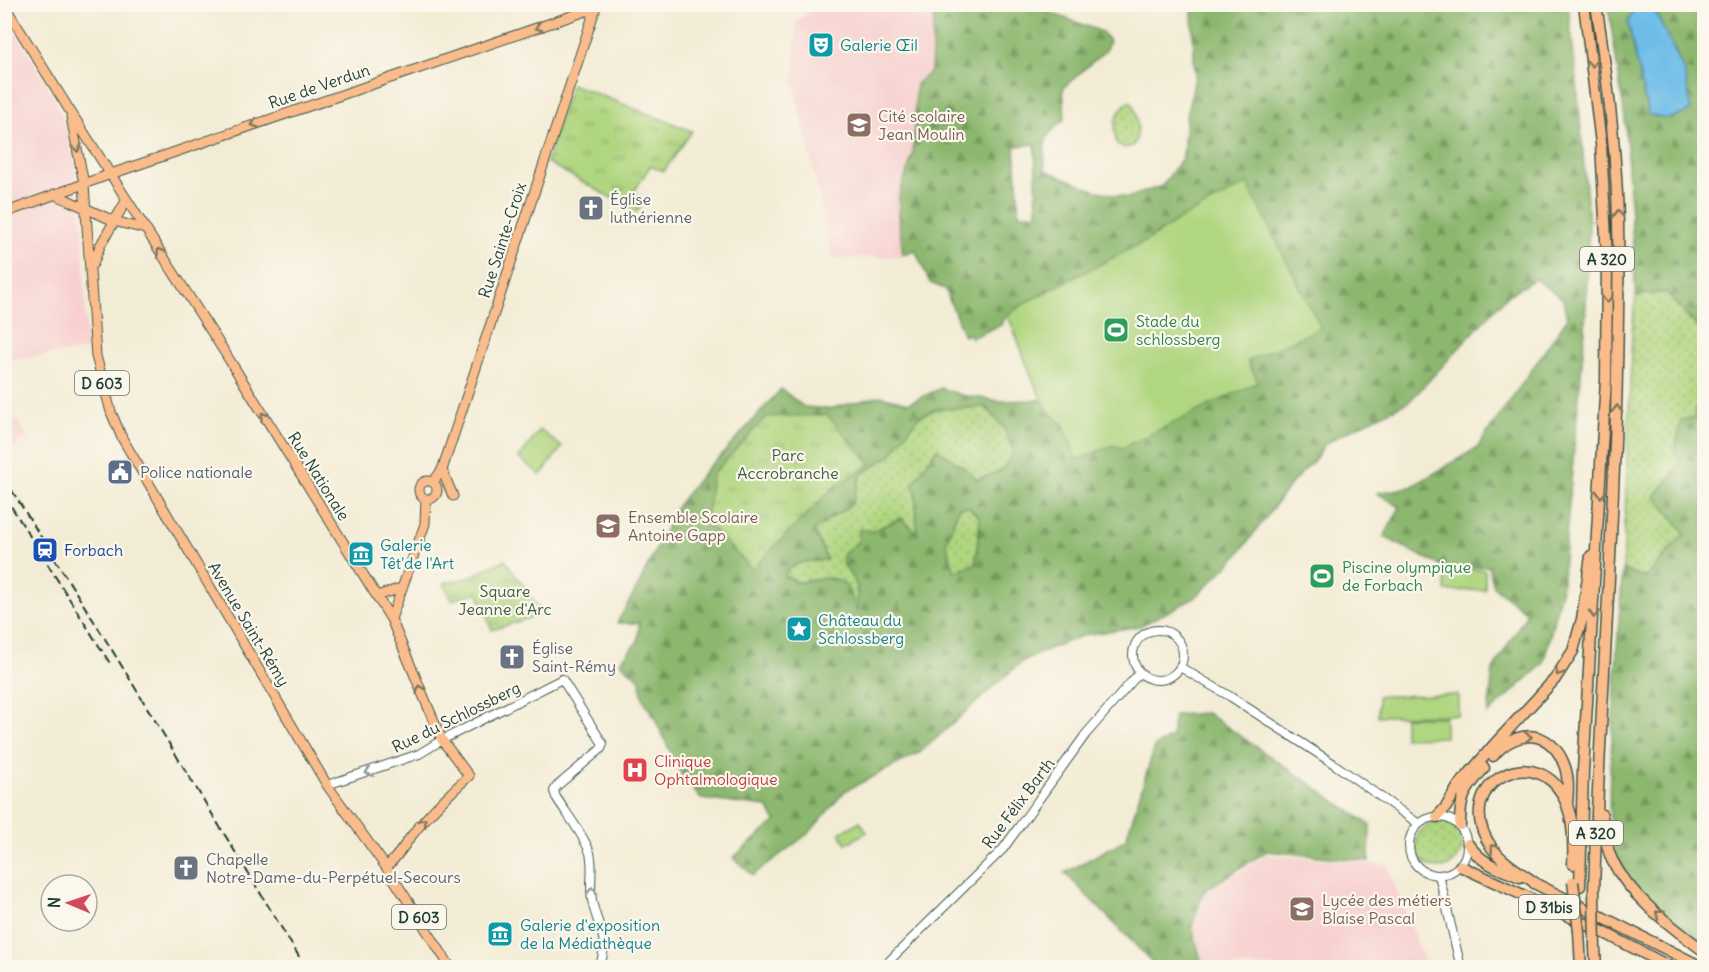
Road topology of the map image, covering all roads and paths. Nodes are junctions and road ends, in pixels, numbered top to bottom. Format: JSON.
{"nodes":[{"id":1,"x":1584,"y":4,"type":"edge"},
{"id":2,"x":1596,"y":4,"type":"edge"},
{"id":3,"x":4,"y":5,"type":"edge"},
{"id":4,"x":596,"y":8,"type":"edge"},
{"id":5,"x":70,"y":111,"type":"junction"},
{"id":6,"x":111,"y":174,"type":"junction"},
{"id":7,"x":84,"y":184,"type":"junction"},
{"id":8,"x":54,"y":194,"type":"junction"},
{"id":9,"x":126,"y":201,"type":"junction"},
{"id":10,"x":87,"y":210,"type":"junction"},
{"id":11,"x":4,"y":213,"type":"edge"},
{"id":12,"x":114,"y":221,"type":"junction"},
{"id":13,"x":145,"y":230,"type":"junction"},
{"id":14,"x":92,"y":269,"type":"junction"},
{"id":15,"x":442,"y":470,"type":"junction"},
{"id":16,"x":434,"y":483,"type":"junction"},
{"id":17,"x":453,"y":496,"type":"dead end"},
{"id":18,"x":426,"y":499,"type":"junction"},
{"id":19,"x":1600,"y":514,"type":"junction"},
{"id":20,"x":401,"y":588,"type":"junction"},
{"id":21,"x":377,"y":596,"type":"junction"},
{"id":22,"x":391,"y":619,"type":"junction"},
{"id":23,"x":1180,"y":667,"type":"junction"},
{"id":24,"x":1140,"y":672,"type":"junction"},
{"id":25,"x":442,"y":741,"type":"junction"},
{"id":26,"x":1598,"y":774,"type":"junction"},
{"id":27,"x":327,"y":785,"type":"junction"},
{"id":28,"x":1567,"y":804,"type":"junction"},
{"id":29,"x":1437,"y":817,"type":"junction"},
{"id":30,"x":1419,"y":824,"type":"junction"},
{"id":31,"x":1460,"y":825,"type":"junction"},
{"id":32,"x":1468,"y":844,"type":"junction"},
{"id":33,"x":1460,"y":866,"type":"junction"},
{"id":34,"x":386,"y":867,"type":"junction"},
{"id":35,"x":1439,"y":875,"type":"junction"},
{"id":36,"x":1577,"y":884,"type":"junction"},
{"id":37,"x":1538,"y":885,"type":"junction"},
{"id":38,"x":1638,"y":950,"type":"junction"},
{"id":39,"x":1704,"y":951,"type":"edge"},
{"id":40,"x":1687,"y":960,"type":"junction"},
{"id":41,"x":451,"y":968,"type":"edge"},
{"id":42,"x":599,"y":968,"type":"edge"},
{"id":43,"x":882,"y":968,"type":"edge"},
{"id":44,"x":1461,"y":968,"type":"edge"},
{"id":45,"x":1581,"y":968,"type":"edge"},
{"id":46,"x":1596,"y":968,"type":"edge"},
{"id":47,"x":1660,"y":968,"type":"edge"},
{"id":48,"x":1672,"y":968,"type":"edge"},
{"id":49,"x":1698,"y":968,"type":"edge"},
{"id":50,"x":1704,"y":968,"type":"edge"}],
"edges":[{"from":1,"to":19,"type":"highway","number":"A 320","one_way":true},
{"from":26,"to":2,"type":"highway","number":"A 320","one_way":true},
{"from":3,"to":5,"type":"main road","name":"Rue Nationale","number":"D 603"},
{"from":4,"to":6,"type":"main road","name":"Rue de Verdun","one_way":true},
{"from":4,"to":15,"type":"main road","name":"Rue Sainte-Croix"},
{"from":5,"to":6,"type":"main road","name":"Rue Nationale"},
{"from":5,"to":7,"type":"main road","name":"Rue Nationale","number":"D 603","one_way":true},
{"from":6,"to":7,"type":"main road","name":"Rue de Verdun"},
{"from":6,"to":9,"type":"main road","name":"Rue Nationale"},
{"from":7,"to":8,"type":"main road","name":"Rue de Verdun"},
{"from":7,"to":10,"type":"main road","name":"Rue Nationale","number":"D 603"},
{"from":8,"to":10,"type":"main road"},
{"from":8,"to":11,"type":"main road","name":"Rue de Verdun"},
{"from":9,"to":12,"type":"main road","number":"D 603"},
{"from":9,"to":13,"type":"main road","name":"Rue Nationale"},
{"from":10,"to":12,"type":"main road"},
{"from":10,"to":14,"type":"main road","name":"Rue Nationale","number":"D 603"},
{"from":12,"to":13,"type":"main road"},
{"from":12,"to":14,"type":"main road","number":"D 603"},
{"from":21,"to":13,"type":"main road","name":"Rue Nationale","one_way":true},
{"from":14,"to":27,"type":"main road","name":"Avenue Saint-Rémy","number":"D 603"},
{"from":15,"to":16,"type":"main road","name":"Rue Sainte-Croix"},
{"from":15,"to":17,"type":"main road"},
{"from":16,"to":18,"type":"main road"},
{"from":16,"to":18,"type":"main road"},
{"from":18,"to":20,"type":"main road"},
{"from":19,"to":29,"type":"highway","one_way":true},
{"from":19,"to":36,"type":"highway","number":"A 320","one_way":true},
{"from":20,"to":21,"type":"main road"},
{"from":20,"to":22,"type":"main road"},
{"from":21,"to":22,"type":"main road","name":"Rue Nationale"},
{"from":25,"to":22,"type":"main road","name":"Rue Nationale","one_way":true},
{"from":23,"to":24,"type":"street"},
{"from":23,"to":24,"type":"street"},
{"from":23,"to":30,"type":"street"},
{"from":24,"to":43,"type":"street","name":"Rue Félix Barth"},
{"from":25,"to":27,"type":"street","name":"Rue du Schlossberg","one_way":true},
{"from":34,"to":25,"type":"main road","name":"Rue Nationale","one_way":true},
{"from":42,"to":25,"type":"street","name":"Rue du Schlossberg","one_way":true},
{"from":39,"to":26,"type":"highway","one_way":true},
{"from":26,"to":46,"type":"highway","number":"A 320","bridge":true},
{"from":27,"to":34,"type":"main road","name":"Avenue Saint-Rémy","number":"D 603"},
{"from":31,"to":28,"type":"highway","one_way":true},
{"from":28,"to":36,"type":"highway"},
{"from":37,"to":28,"type":"highway","one_way":true},
{"from":29,"to":30,"type":"street"},
{"from":29,"to":31,"type":"street"},
{"from":30,"to":35,"type":"street"},
{"from":31,"to":32,"type":"street"},
{"from":32,"to":33,"type":"street"},
{"from":32,"to":37,"type":"highway","number":"D 31bis"},
{"from":33,"to":35,"type":"street"},
{"from":33,"to":38,"type":"highway","number":"D 31bis"},
{"from":34,"to":41,"type":"main road","name":"Avenue Saint-Rémy","number":"D 603"},
{"from":35,"to":44,"type":"street"},
{"from":36,"to":45,"type":"highway","bridge":true},
{"from":37,"to":40,"type":"highway","number":"D 31bis"},
{"from":38,"to":47,"type":"highway"},
{"from":38,"to":48,"type":"highway","number":"D 31bis"},
{"from":40,"to":49,"type":"highway"},
{"from":40,"to":50,"type":"highway","number":"D 31bis"}]}
